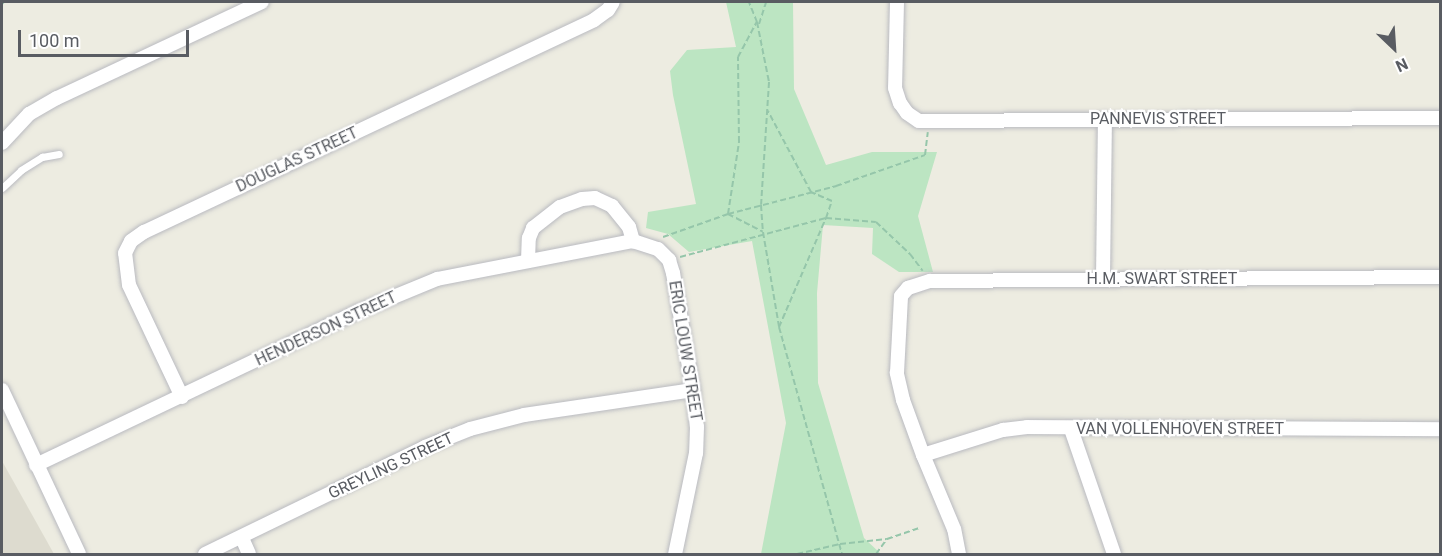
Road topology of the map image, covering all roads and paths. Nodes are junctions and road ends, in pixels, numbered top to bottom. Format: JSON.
{"nodes":[{"id":1,"x":262,"y":2,"type":"edge"},
{"id":2,"x":613,"y":2,"type":"edge"},
{"id":3,"x":749,"y":2,"type":"edge"},
{"id":4,"x":766,"y":2,"type":"edge"},
{"id":5,"x":897,"y":2,"type":"edge"},
{"id":6,"x":757,"y":24,"type":"junction"},
{"id":7,"x":768,"y":111,"type":"junction"},
{"id":8,"x":1440,"y":118,"type":"edge"},
{"id":9,"x":1105,"y":119,"type":"junction"},
{"id":10,"x":930,"y":121,"type":"junction"},
{"id":11,"x":2,"y":143,"type":"edge"},
{"id":12,"x":59,"y":154,"type":"dead end"},
{"id":13,"x":2,"y":188,"type":"edge"},
{"id":14,"x":810,"y":192,"type":"junction"},
{"id":15,"x":761,"y":205,"type":"junction"},
{"id":16,"x":728,"y":214,"type":"junction"},
{"id":17,"x":826,"y":218,"type":"junction"},
{"id":18,"x":763,"y":232,"type":"junction"},
{"id":19,"x":639,"y":242,"type":"junction"},
{"id":20,"x":669,"y":260,"type":"junction"},
{"id":21,"x":528,"y":261,"type":"junction"},
{"id":22,"x":1440,"y":277,"type":"edge"},
{"id":23,"x":1103,"y":279,"type":"junction"},
{"id":24,"x":930,"y":281,"type":"junction"},
{"id":25,"x":779,"y":327,"type":"junction"},
{"id":26,"x":2,"y":390,"type":"edge"},
{"id":27,"x":693,"y":390,"type":"junction"},
{"id":28,"x":182,"y":397,"type":"junction"},
{"id":29,"x":1071,"y":429,"type":"junction"},
{"id":30,"x":1440,"y":429,"type":"edge"},
{"id":31,"x":923,"y":455,"type":"junction"},
{"id":32,"x":36,"y":465,"type":"junction"},
{"id":33,"x":919,"y":528,"type":"dead end"},
{"id":34,"x":242,"y":538,"type":"junction"},
{"id":35,"x":886,"y":539,"type":"junction"},
{"id":36,"x":840,"y":544,"type":"junction"},
{"id":37,"x":79,"y":555,"type":"edge"},
{"id":38,"x":205,"y":555,"type":"edge"},
{"id":39,"x":249,"y":555,"type":"edge"},
{"id":40,"x":675,"y":555,"type":"edge"},
{"id":41,"x":797,"y":555,"type":"edge"},
{"id":42,"x":842,"y":555,"type":"edge"},
{"id":43,"x":876,"y":555,"type":"edge"},
{"id":44,"x":959,"y":555,"type":"edge"},
{"id":45,"x":1114,"y":555,"type":"edge"}],
"edges":[{"from":1,"to":11,"type":"street"},
{"from":2,"to":28,"type":"street","name":"DOUGLAS STREET"},
{"from":3,"to":6,"type":"path"},
{"from":4,"to":6,"type":"path"},
{"from":5,"to":10,"type":"street","name":"PANNEVIS STREET"},
{"from":6,"to":7,"type":"path"},
{"from":6,"to":16,"type":"path"},
{"from":7,"to":14,"type":"path"},
{"from":7,"to":15,"type":"path"},
{"from":8,"to":9,"type":"street","name":"PANNEVIS STREET"},
{"from":9,"to":10,"type":"street","name":"PANNEVIS STREET"},
{"from":9,"to":23,"type":"street"},
{"from":10,"to":14,"type":"path"},
{"from":12,"to":13,"type":"lane"},
{"from":14,"to":15,"type":"path"},
{"from":14,"to":17,"type":"path"},
{"from":15,"to":16,"type":"path"},
{"from":15,"to":18,"type":"path"},
{"from":16,"to":18,"type":"path"},
{"from":16,"to":19,"type":"path"},
{"from":17,"to":18,"type":"path"},
{"from":17,"to":24,"type":"path"},
{"from":17,"to":25,"type":"path"},
{"from":18,"to":20,"type":"path"},
{"from":18,"to":25,"type":"path"},
{"from":19,"to":20,"type":"street","name":"ERIC LOUW STREET"},
{"from":19,"to":21,"type":"street","name":"HENDERSON STREET"},
{"from":19,"to":21,"type":"street"},
{"from":20,"to":27,"type":"street","name":"ERIC LOUW STREET"},
{"from":21,"to":28,"type":"street","name":"HENDERSON STREET"},
{"from":22,"to":23,"type":"street","name":"H.M. SWART STREET"},
{"from":23,"to":24,"type":"street","name":"H.M. SWART STREET"},
{"from":24,"to":31,"type":"street","name":"H.M. SWART STREET"},
{"from":25,"to":36,"type":"path"},
{"from":26,"to":32,"type":"street"},
{"from":27,"to":34,"type":"street","name":"GREYLING STREET"},
{"from":27,"to":40,"type":"street","name":"ERIC LOUW STREET"},
{"from":28,"to":32,"type":"street","name":"HENDERSON STREET"},
{"from":29,"to":30,"type":"street","name":"VAN VOLLENHOVEN STREET"},
{"from":29,"to":31,"type":"street","name":"VAN VOLLENHOVEN STREET"},
{"from":29,"to":45,"type":"street"},
{"from":31,"to":44,"type":"street"},
{"from":32,"to":37,"type":"street"},
{"from":33,"to":35,"type":"path"},
{"from":34,"to":38,"type":"street","name":"GREYLING STREET"},
{"from":34,"to":39,"type":"street"},
{"from":35,"to":36,"type":"path"},
{"from":35,"to":43,"type":"path"},
{"from":36,"to":41,"type":"path"},
{"from":36,"to":42,"type":"path"}]}
